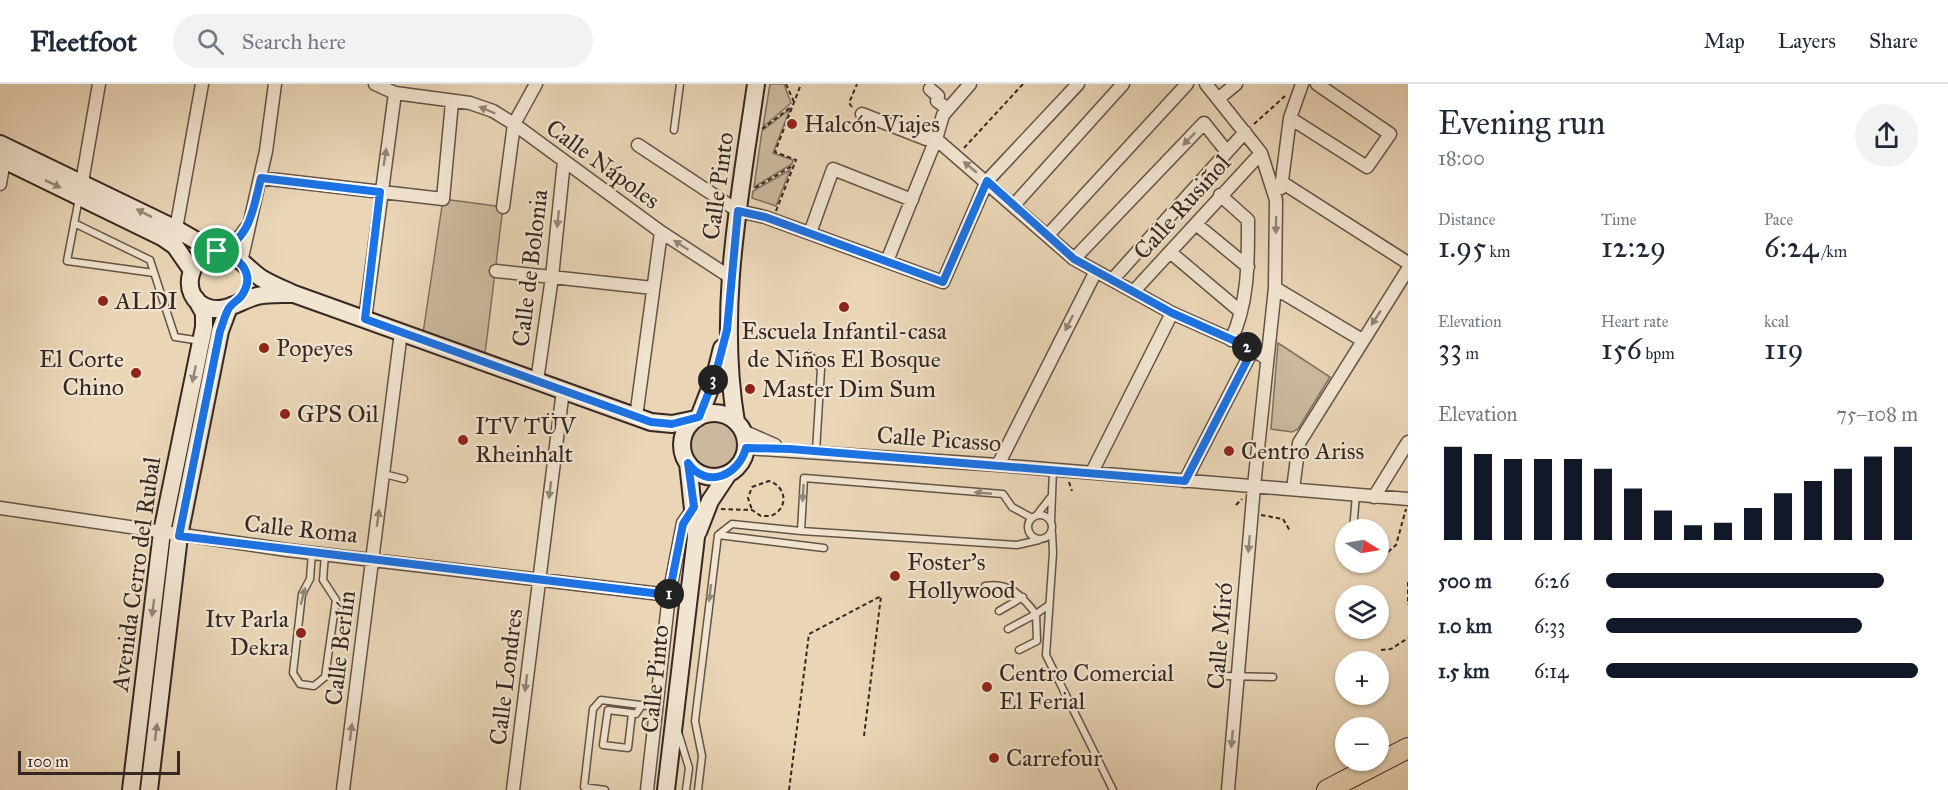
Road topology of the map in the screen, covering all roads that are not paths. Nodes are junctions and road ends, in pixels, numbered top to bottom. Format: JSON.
{"nodes":[{"id":1,"x":99,"y":84,"type":"edge"},
{"id":2,"x":202,"y":84,"type":"edge"},
{"id":3,"x":275,"y":84,"type":"edge"},
{"id":4,"x":375,"y":84,"type":"edge"},
{"id":5,"x":536,"y":84,"type":"edge"},
{"id":6,"x":680,"y":84,"type":"edge"},
{"id":7,"x":756,"y":84,"type":"edge"},
{"id":8,"x":917,"y":84,"type":"edge"},
{"id":9,"x":970,"y":84,"type":"edge"},
{"id":10,"x":1078,"y":84,"type":"edge"},
{"id":11,"x":1123,"y":84,"type":"edge"},
{"id":12,"x":1187,"y":84,"type":"edge"},
{"id":13,"x":1206,"y":84,"type":"edge"},
{"id":14,"x":1236,"y":84,"type":"edge"},
{"id":15,"x":1302,"y":84,"type":"edge"},
{"id":16,"x":1317,"y":84,"type":"edge"},
{"id":17,"x":931,"y":87,"type":"edge"},
{"id":18,"x":395,"y":93,"type":"junction"},
{"id":19,"x":1218,"y":99,"type":"junction"},
{"id":20,"x":452,"y":102,"type":"junction"},
{"id":21,"x":948,"y":109,"type":"junction"},
{"id":22,"x":862,"y":114,"type":"road end"},
{"id":23,"x":1290,"y":118,"type":"junction"},
{"id":24,"x":514,"y":124,"type":"junction"},
{"id":25,"x":674,"y":130,"type":"dead end"},
{"id":26,"x":1245,"y":132,"type":"junction"},
{"id":27,"x":936,"y":139,"type":"junction"},
{"id":28,"x":638,"y":145,"type":"dead end"},
{"id":29,"x":1227,"y":152,"type":"junction"},
{"id":30,"x":1261,"y":153,"type":"junction"},
{"id":31,"x":1,"y":154,"type":"edge"},
{"id":32,"x":564,"y":161,"type":"junction"},
{"id":33,"x":261,"y":178,"type":"junction"},
{"id":34,"x":987,"y":181,"type":"junction"},
{"id":35,"x":1283,"y":183,"type":"junction"},
{"id":36,"x":0,"y":184,"type":"edge"},
{"id":37,"x":81,"y":190,"type":"junction"},
{"id":38,"x":380,"y":192,"type":"junction"},
{"id":39,"x":1220,"y":195,"type":"junction"},
{"id":40,"x":912,"y":200,"type":"junction"},
{"id":41,"x":1276,"y":200,"type":"junction"},
{"id":42,"x":1014,"y":205,"type":"junction"},
{"id":43,"x":503,"y":207,"type":"dead end"},
{"id":44,"x":738,"y":211,"type":"junction"},
{"id":45,"x":74,"y":223,"type":"junction"},
{"id":46,"x":249,"y":224,"type":"junction"},
{"id":47,"x":1196,"y":224,"type":"junction"},
{"id":48,"x":176,"y":229,"type":"junction"},
{"id":49,"x":661,"y":232,"type":"junction"},
{"id":50,"x":810,"y":233,"type":"junction"},
{"id":51,"x":1048,"y":235,"type":"junction"},
{"id":52,"x":215,"y":251,"type":"junction"},
{"id":53,"x":1170,"y":252,"type":"junction"},
{"id":54,"x":1074,"y":259,"type":"junction"},
{"id":55,"x":887,"y":261,"type":"junction"},
{"id":56,"x":1408,"y":263,"type":"edge"},
{"id":57,"x":243,"y":265,"type":"junction"},
{"id":58,"x":1248,"y":267,"type":"junction"},
{"id":59,"x":191,"y":269,"type":"junction"},
{"id":60,"x":1408,"y":269,"type":"edge"},
{"id":61,"x":496,"y":271,"type":"dead end"},
{"id":62,"x":1096,"y":271,"type":"junction"},
{"id":63,"x":154,"y":273,"type":"junction"},
{"id":64,"x":552,"y":277,"type":"junction"},
{"id":65,"x":730,"y":277,"type":"junction"},
{"id":66,"x":1113,"y":279,"type":"junction"},
{"id":67,"x":653,"y":288,"type":"junction"},
{"id":68,"x":1275,"y":288,"type":"junction"},
{"id":69,"x":1134,"y":291,"type":"junction"},
{"id":70,"x":294,"y":294,"type":"junction"},
{"id":71,"x":195,"y":298,"type":"junction"},
{"id":72,"x":232,"y":305,"type":"junction"},
{"id":73,"x":1241,"y":312,"type":"junction"},
{"id":74,"x":1172,"y":313,"type":"junction"},
{"id":75,"x":365,"y":319,"type":"junction"},
{"id":76,"x":727,"y":330,"type":"junction"},
{"id":77,"x":401,"y":332,"type":"junction"},
{"id":78,"x":1231,"y":340,"type":"junction"},
{"id":79,"x":1362,"y":340,"type":"junction"},
{"id":80,"x":201,"y":342,"type":"junction"},
{"id":81,"x":1253,"y":349,"type":"junction"},
{"id":82,"x":809,"y":354,"type":"dead end"},
{"id":83,"x":1267,"y":359,"type":"junction"},
{"id":84,"x":537,"y":381,"type":"junction"},
{"id":85,"x":563,"y":390,"type":"junction"},
{"id":86,"x":697,"y":418,"type":"junction"},
{"id":87,"x":644,"y":419,"type":"junction"},
{"id":88,"x":740,"y":427,"type":"junction"},
{"id":89,"x":1408,"y":442,"type":"edge"},
{"id":90,"x":746,"y":448,"type":"junction"},
{"id":91,"x":790,"y":449,"type":"junction"},
{"id":92,"x":816,"y":451,"type":"junction"},
{"id":93,"x":686,"y":460,"type":"junction"},
{"id":94,"x":998,"y":465,"type":"junction"},
{"id":95,"x":1053,"y":469,"type":"junction"},
{"id":96,"x":1092,"y":472,"type":"junction"},
{"id":97,"x":384,"y":474,"type":"junction"},
{"id":98,"x":728,"y":474,"type":"junction"},
{"id":99,"x":404,"y":479,"type":"dead end"},
{"id":100,"x":1185,"y":481,"type":"junction"},
{"id":101,"x":1254,"y":486,"type":"junction"},
{"id":102,"x":1293,"y":489,"type":"junction"},
{"id":103,"x":1356,"y":495,"type":"junction"},
{"id":104,"x":1374,"y":497,"type":"junction"},
{"id":105,"x":1051,"y":498,"type":"junction"},
{"id":106,"x":1408,"y":499,"type":"edge"},
{"id":107,"x":0,"y":508,"type":"edge"},
{"id":108,"x":700,"y":508,"type":"junction"},
{"id":109,"x":1034,"y":517,"type":"junction"},
{"id":110,"x":1354,"y":519,"type":"edge"},
{"id":111,"x":1051,"y":521,"type":"junction"},
{"id":112,"x":801,"y":531,"type":"junction"},
{"id":113,"x":162,"y":532,"type":"junction"},
{"id":114,"x":1052,"y":533,"type":"junction"},
{"id":115,"x":717,"y":535,"type":"junction"},
{"id":116,"x":179,"y":536,"type":"junction"},
{"id":117,"x":1041,"y":540,"type":"junction"},
{"id":118,"x":824,"y":548,"type":"dead end"},
{"id":119,"x":319,"y":553,"type":"junction"},
{"id":120,"x":1053,"y":553,"type":"junction"},
{"id":121,"x":372,"y":558,"type":"junction"},
{"id":122,"x":539,"y":579,"type":"junction"},
{"id":123,"x":985,"y":585,"type":"dead end"},
{"id":124,"x":669,"y":595,"type":"junction"},
{"id":125,"x":1023,"y":597,"type":"junction"},
{"id":126,"x":1049,"y":605,"type":"junction"},
{"id":127,"x":999,"y":611,"type":"dead end"},
{"id":128,"x":1036,"y":614,"type":"junction"},
{"id":129,"x":1008,"y":629,"type":"dead end"},
{"id":130,"x":1019,"y":650,"type":"dead end"},
{"id":131,"x":1224,"y":676,"type":"dead end"},
{"id":132,"x":1238,"y":676,"type":"junction"},
{"id":133,"x":1273,"y":677,"type":"dead end"},
{"id":134,"x":642,"y":705,"type":"junction"},
{"id":135,"x":656,"y":707,"type":"junction"},
{"id":136,"x":632,"y":713,"type":"junction"},
{"id":137,"x":675,"y":722,"type":"junction"},
{"id":138,"x":1408,"y":748,"type":"edge"},
{"id":139,"x":1349,"y":778,"type":"junction"},
{"id":140,"x":131,"y":790,"type":"edge"},
{"id":141,"x":149,"y":790,"type":"edge"},
{"id":142,"x":343,"y":790,"type":"edge"},
{"id":143,"x":513,"y":790,"type":"edge"},
{"id":144,"x":605,"y":790,"type":"edge"},
{"id":145,"x":647,"y":790,"type":"edge"},
{"id":146,"x":666,"y":790,"type":"edge"},
{"id":147,"x":686,"y":790,"type":"edge"},
{"id":148,"x":698,"y":790,"type":"edge"},
{"id":149,"x":1113,"y":790,"type":"edge"},
{"id":150,"x":1228,"y":790,"type":"edge"},
{"id":151,"x":1319,"y":790,"type":"edge"},
{"id":152,"x":1327,"y":790,"type":"edge"}],
"edges":[{"from":1,"to":37,"type":"street"},
{"from":2,"to":48,"type":"street"},
{"from":3,"to":33,"type":"street"},
{"from":4,"to":18,"type":"street","name":"Calle Nápoles"},
{"from":5,"to":24,"type":"street"},
{"from":6,"to":25,"type":"lane"},
{"from":7,"to":44,"type":"main road","name":"Calle Pinto"},
{"from":8,"to":17,"type":"street"},
{"from":9,"to":21,"type":"street"},
{"from":10,"to":34,"type":"street"},
{"from":11,"to":42,"type":"street"},
{"from":12,"to":51,"type":"street"},
{"from":13,"to":19,"type":"street"},
{"from":14,"to":19,"type":"street"},
{"from":15,"to":23,"type":"street"},
{"from":16,"to":23,"type":"street"},
{"from":17,"to":21,"type":"street"},
{"from":18,"to":20,"type":"street","name":"Calle Nápoles"},
{"from":38,"to":18,"type":"street","one_way":true},
{"from":19,"to":26,"type":"street"},
{"from":24,"to":20,"type":"street","name":"Calle Nápoles","one_way":true},
{"from":20,"to":38,"type":"street"},
{"from":21,"to":27,"type":"street"},
{"from":22,"to":27,"type":"street"},
{"from":23,"to":35,"type":"street"},
{"from":24,"to":32,"type":"street","name":"Calle Nápoles"},
{"from":24,"to":43,"type":"street"},
{"from":26,"to":29,"type":"street"},
{"from":26,"to":30,"type":"street"},
{"from":34,"to":27,"type":"street","one_way":true},
{"from":27,"to":40,"type":"street"},
{"from":28,"to":44,"type":"street"},
{"from":29,"to":54,"type":"street","one_way":true},
{"from":29,"to":66,"type":"street"},
{"from":30,"to":39,"type":"street","name":"Calle Rusiñol"},
{"from":30,"to":41,"type":"street"},
{"from":31,"to":36,"type":"street"},
{"from":31,"to":37,"type":"main road"},
{"from":32,"to":49,"type":"street","name":"Calle Nápoles"},
{"from":32,"to":64,"type":"street","name":"Calle de Bolonia","one_way":true},
{"from":33,"to":38,"type":"street"},
{"from":33,"to":46,"type":"street"},
{"from":34,"to":42,"type":"street"},
{"from":34,"to":55,"type":"street"},
{"from":35,"to":41,"type":"street"},
{"from":35,"to":56,"type":"street"},
{"from":37,"to":45,"type":"lane"},
{"from":48,"to":37,"type":"main road","one_way":true},
{"from":37,"to":59,"type":"main road"},
{"from":38,"to":75,"type":"street"},
{"from":39,"to":47,"type":"street","name":"Calle Rusiñol"},
{"from":39,"to":58,"type":"street"},
{"from":40,"to":50,"type":"street"},
{"from":40,"to":55,"type":"street"},
{"from":41,"to":68,"type":"street","name":"Calle Miró","one_way":true},
{"from":42,"to":51,"type":"street"},
{"from":44,"to":50,"type":"street"},
{"from":44,"to":65,"type":"main road","name":"Calle Pinto"},
{"from":45,"to":63,"type":"lane"},
{"from":45,"to":63,"type":"lane"},
{"from":46,"to":52,"type":"street"},
{"from":46,"to":57,"type":"street"},
{"from":47,"to":53,"type":"street","name":"Calle Rusiñol"},
{"from":47,"to":58,"type":"street"},
{"from":48,"to":52,"type":"main road"},
{"from":65,"to":49,"type":"street","name":"Calle Nápoles","one_way":true},
{"from":49,"to":67,"type":"street"},
{"from":50,"to":55,"type":"street"},
{"from":51,"to":54,"type":"street"},
{"from":52,"to":57,"type":"main road"},
{"from":52,"to":59,"type":"main road"},
{"from":53,"to":69,"type":"street","name":"Calle Rusiñol"},
{"from":53,"to":73,"type":"street"},
{"from":54,"to":62,"type":"street"},
{"from":57,"to":70,"type":"main road"},
{"from":57,"to":72,"type":"main road"},
{"from":58,"to":73,"type":"street"},
{"from":59,"to":71,"type":"main road"},
{"from":60,"to":79,"type":"street","one_way":true},
{"from":61,"to":64,"type":"street"},
{"from":62,"to":66,"type":"street"},
{"from":62,"to":94,"type":"street","one_way":true},
{"from":63,"to":80,"type":"lane"},
{"from":64,"to":67,"type":"street"},
{"from":64,"to":84,"type":"street","name":"Calle de Bolonia"},
{"from":65,"to":76,"type":"main road","name":"Calle Pinto"},
{"from":66,"to":69,"type":"street"},
{"from":67,"to":87,"type":"street"},
{"from":68,"to":79,"type":"street"},
{"from":68,"to":83,"type":"street","name":"Calle Miró"},
{"from":69,"to":74,"type":"street"},
{"from":70,"to":72,"type":"main road"},
{"from":70,"to":75,"type":"main road"},
{"from":71,"to":72,"type":"main road"},
{"from":71,"to":80,"type":"main road","name":"Avenida Cerro del Rubal"},
{"from":72,"to":116,"type":"main road","name":"Avenida Cerro del Rubal"},
{"from":73,"to":78,"type":"street"},
{"from":74,"to":78,"type":"street"},
{"from":74,"to":96,"type":"street"},
{"from":75,"to":77,"type":"main road"},
{"from":76,"to":86,"type":"main road","name":"Calle Pinto"},
{"from":76,"to":88,"type":"main road","name":"Calle Pinto"},
{"from":77,"to":84,"type":"main road"},
{"from":77,"to":97,"type":"street","name":"Calle Berlín"},
{"from":78,"to":81,"type":"street"},
{"from":79,"to":102,"type":"street"},
{"from":80,"to":113,"type":"main road","name":"Avenida Cerro del Rubal","one_way":true},
{"from":81,"to":83,"type":"street"},
{"from":81,"to":100,"type":"street"},
{"from":82,"to":92,"type":"lane"},
{"from":83,"to":101,"type":"street","name":"Calle Miró"},
{"from":84,"to":85,"type":"main road"},
{"from":85,"to":87,"type":"main road"},
{"from":85,"to":122,"type":"street","name":"Calle Londres","one_way":true},
{"from":86,"to":87,"type":"main road"},
{"from":86,"to":88,"type":"main road"},
{"from":86,"to":93,"type":"main road"},
{"from":87,"to":93,"type":"main road"},
{"from":88,"to":90,"type":"main road"},
{"from":88,"to":91,"type":"street","name":"Calle Picasso"},
{"from":89,"to":104,"type":"street"},
{"from":90,"to":91,"type":"street","name":"Calle Picasso"},
{"from":90,"to":98,"type":"main road"},
{"from":91,"to":92,"type":"street","name":"Calle Picasso"},
{"from":92,"to":94,"type":"street","name":"Calle Picasso"},
{"from":93,"to":98,"type":"main road"},
{"from":93,"to":108,"type":"main road","name":"Calle Pinto"},
{"from":94,"to":95,"type":"street","name":"Calle Picasso"},
{"from":95,"to":96,"type":"street","name":"Calle Picasso"},
{"from":95,"to":105,"type":"lane"},
{"from":96,"to":100,"type":"street","name":"Calle Picasso"},
{"from":97,"to":99,"type":"lane"},
{"from":121,"to":97,"type":"street","name":"Calle Berlín","one_way":true},
{"from":98,"to":108,"type":"main road"},
{"from":100,"to":101,"type":"street","name":"Calle Picasso"},
{"from":101,"to":102,"type":"street","name":"Calle Picasso"},
{"from":101,"to":132,"type":"street","name":"Calle Miró","one_way":true},
{"from":102,"to":103,"type":"street","name":"Calle Picasso"},
{"from":103,"to":104,"type":"street","name":"Calle Picasso"},
{"from":103,"to":110,"type":"lane"},
{"from":104,"to":106,"type":"street","name":"Calle Picasso"},
{"from":105,"to":109,"type":"lane"},
{"from":105,"to":111,"type":"lane"},
{"from":107,"to":113,"type":"street","name":"Calle Roma"},
{"from":108,"to":124,"type":"street"},
{"from":108,"to":137,"type":"main road","name":"Calle Pinto"},
{"from":109,"to":111,"type":"lane"},
{"from":109,"to":112,"type":"lane","one_way":true},
{"from":109,"to":117,"type":"lane"},
{"from":111,"to":114,"type":"lane"},
{"from":112,"to":115,"type":"lane"},
{"from":112,"to":117,"type":"lane"},
{"from":113,"to":116,"type":"street","name":"Calle Roma"},
{"from":113,"to":140,"type":"main road","name":"Avenida Cerro del Rubal","one_way":true},
{"from":114,"to":117,"type":"lane"},
{"from":114,"to":120,"type":"lane"},
{"from":115,"to":118,"type":"lane"},
{"from":115,"to":148,"type":"lane","one_way":true},
{"from":116,"to":119,"type":"street","name":"Calle Roma"},
{"from":141,"to":116,"type":"main road","name":"Avenida Cerro del Rubal","one_way":true},
{"from":117,"to":120,"type":"lane"},
{"from":119,"to":119,"type":"lane","one_way":true},
{"from":119,"to":121,"type":"street","name":"Calle Roma"},
{"from":120,"to":126,"type":"lane"},
{"from":121,"to":122,"type":"street","name":"Calle Roma"},
{"from":142,"to":121,"type":"street","name":"Calle Berlín","one_way":true},
{"from":122,"to":124,"type":"street","name":"Calle Roma"},
{"from":122,"to":143,"type":"street","name":"Calle Londres","one_way":true},
{"from":123,"to":125,"type":"lane"},
{"from":124,"to":135,"type":"street"},
{"from":125,"to":127,"type":"lane"},
{"from":125,"to":128,"type":"lane"},
{"from":126,"to":128,"type":"lane"},
{"from":126,"to":149,"type":"lane"},
{"from":128,"to":129,"type":"lane"},
{"from":128,"to":130,"type":"lane"},
{"from":131,"to":132,"type":"lane"},
{"from":132,"to":133,"type":"lane"},
{"from":132,"to":150,"type":"street","name":"Calle Miró","one_way":true},
{"from":134,"to":135,"type":"lane"},
{"from":134,"to":136,"type":"lane"},
{"from":134,"to":144,"type":"lane"},
{"from":135,"to":145,"type":"street"},
{"from":136,"to":136,"type":"lane"},
{"from":137,"to":146,"type":"main road","name":"Calle Pinto"},
{"from":137,"to":147,"type":"lane"},
{"from":138,"to":139,"type":"main road"},
{"from":139,"to":151,"type":"lane"},
{"from":139,"to":152,"type":"main road"}]}
